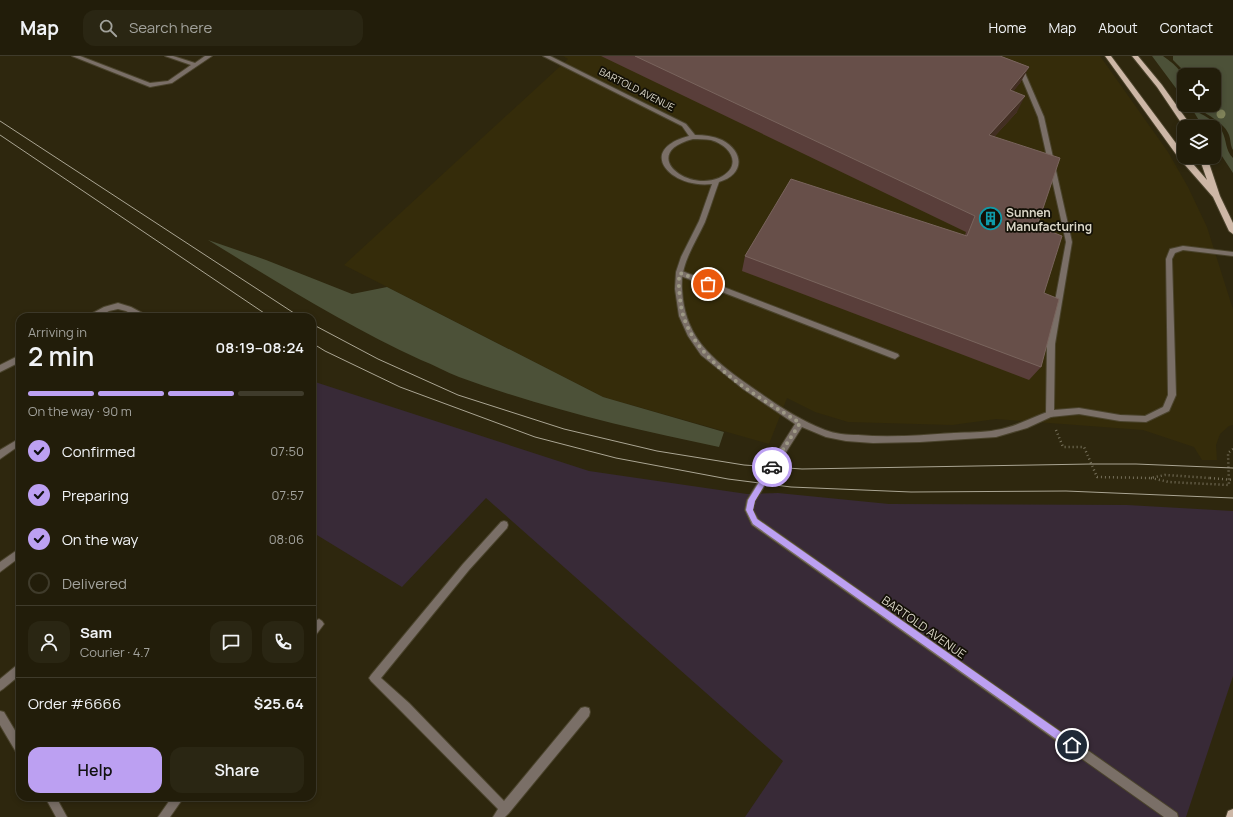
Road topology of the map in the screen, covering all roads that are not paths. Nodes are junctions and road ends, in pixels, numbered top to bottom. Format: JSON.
{"nodes":[{"id":1,"x":75,"y":56,"type":"edge"},
{"id":2,"x":168,"y":56,"type":"edge"},
{"id":3,"x":209,"y":56,"type":"edge"},
{"id":4,"x":546,"y":56,"type":"edge"},
{"id":5,"x":1108,"y":56,"type":"edge"},
{"id":6,"x":1135,"y":56,"type":"edge"},
{"id":7,"x":195,"y":66,"type":"junction"},
{"id":8,"x":1008,"y":66,"type":"edge"},
{"id":9,"x":1183,"y":120,"type":"edge"},
{"id":10,"x":693,"y":137,"type":"junction"},
{"id":11,"x":1205,"y":164,"type":"edge"},
{"id":12,"x":716,"y":181,"type":"junction"},
{"id":13,"x":1216,"y":196,"type":"junction"},
{"id":14,"x":1233,"y":231,"type":"edge"},
{"id":15,"x":1233,"y":254,"type":"edge"},
{"id":16,"x":680,"y":273,"type":"junction"},
{"id":17,"x":99,"y":313,"type":"edge"},
{"id":18,"x":137,"y":313,"type":"edge"},
{"id":19,"x":895,"y":356,"type":"dead end"},
{"id":20,"x":16,"y":360,"type":"edge"},
{"id":21,"x":0,"y":369,"type":"edge"},
{"id":22,"x":1050,"y":414,"type":"junction"},
{"id":23,"x":800,"y":423,"type":"junction"},
{"id":24,"x":16,"y":444,"type":"edge"},
{"id":25,"x":0,"y":455,"type":"edge"},
{"id":26,"x":504,"y":525,"type":"dead end"},
{"id":27,"x":16,"y":555,"type":"edge"},
{"id":28,"x":0,"y":568,"type":"edge"},
{"id":29,"x":319,"y":624,"type":"dead end"},
{"id":30,"x":316,"y":628,"type":"edge"},
{"id":31,"x":16,"y":672,"type":"edge"},
{"id":32,"x":0,"y":686,"type":"edge"},
{"id":33,"x":585,"y":712,"type":"dead end"},
{"id":34,"x":0,"y":716,"type":"edge"},
{"id":35,"x":16,"y":742,"type":"edge"},
{"id":36,"x":52,"y":801,"type":"edge"},
{"id":37,"x":176,"y":801,"type":"edge"},
{"id":38,"x":502,"y":813,"type":"edge"},
{"id":39,"x":62,"y":817,"type":"edge"},
{"id":40,"x":163,"y":817,"type":"edge"},
{"id":41,"x":1173,"y":817,"type":"edge"}],
"edges":[{"from":1,"to":7,"type":"street"},
{"from":2,"to":7,"type":"street"},
{"from":3,"to":7,"type":"street"},
{"from":4,"to":10,"type":"street","name":"BARTOLD AVENUE"},
{"from":5,"to":13,"type":"main road"},
{"from":6,"to":9,"type":"main road"},
{"from":8,"to":22,"type":"street"},
{"from":10,"to":12,"type":"street"},
{"from":10,"to":12,"type":"street"},
{"from":11,"to":13,"type":"main road"},
{"from":12,"to":16,"type":"street"},
{"from":13,"to":14,"type":"main road"},
{"from":15,"to":22,"type":"street"},
{"from":16,"to":19,"type":"street"},
{"from":16,"to":23,"type":"street"},
{"from":17,"to":18,"type":"street"},
{"from":20,"to":21,"type":"street"},
{"from":22,"to":23,"type":"street"},
{"from":23,"to":41,"type":"street","name":"BARTOLD AVENUE"},
{"from":24,"to":25,"type":"street"},
{"from":26,"to":38,"type":"street"},
{"from":27,"to":28,"type":"street"},
{"from":29,"to":30,"type":"street"},
{"from":31,"to":32,"type":"street"},
{"from":33,"to":38,"type":"street"},
{"from":34,"to":35,"type":"street"},
{"from":36,"to":39,"type":"street"},
{"from":37,"to":40,"type":"street"}]}
